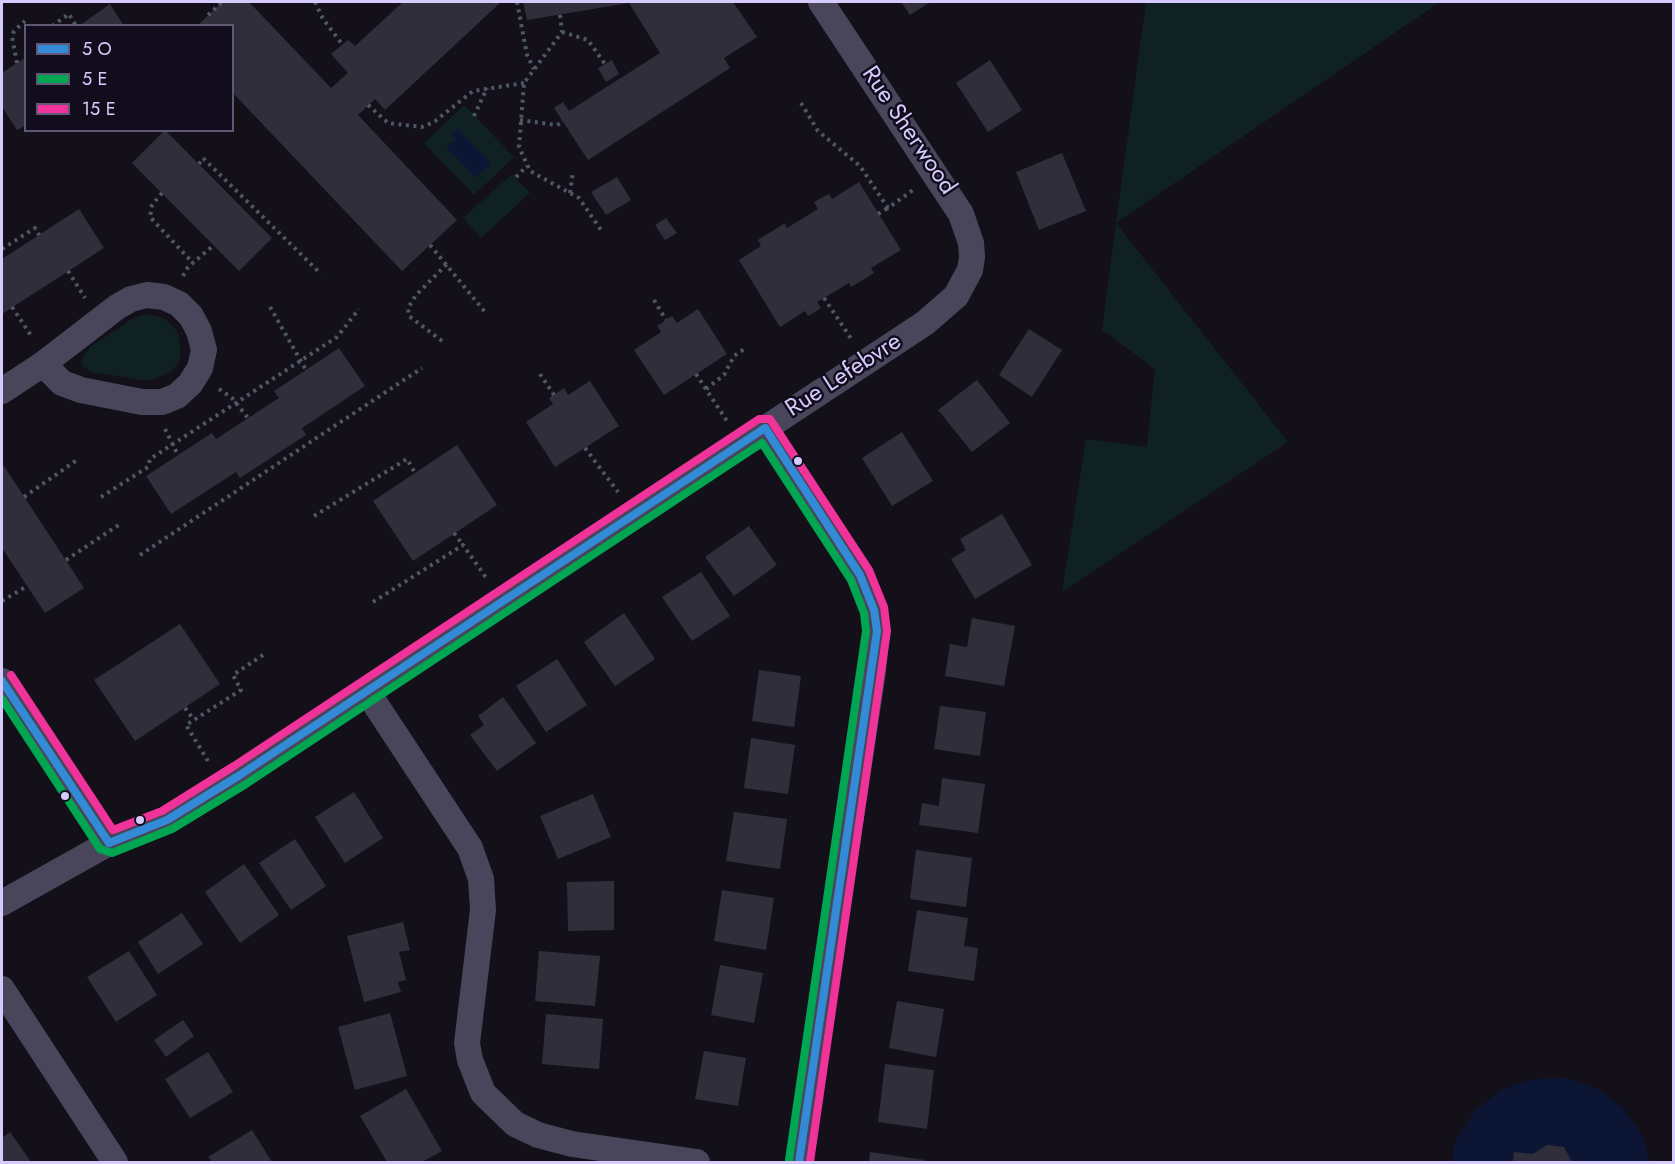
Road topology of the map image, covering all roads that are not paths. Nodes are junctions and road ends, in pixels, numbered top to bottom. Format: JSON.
{"nodes":[{"id":1,"x":821,"y":2,"type":"edge"},
{"id":2,"x":970,"y":270,"type":"joint"},
{"id":3,"x":43,"y":364,"type":"junction"},
{"id":4,"x":2,"y":391,"type":"edge"},
{"id":5,"x":765,"y":428,"type":"junction"},
{"id":6,"x":2,"y":681,"type":"edge"},
{"id":7,"x":368,"y":693,"type":"junction"},
{"id":8,"x":109,"y":843,"type":"junction"},
{"id":9,"x":2,"y":903,"type":"edge"},
{"id":10,"x":2,"y":989,"type":"edge"},
{"id":11,"x":115,"y":1162,"type":"edge"},
{"id":12,"x":697,"y":1162,"type":"edge"},
{"id":13,"x":799,"y":1162,"type":"edge"}],
"edges":[{"from":1,"to":2,"type":"street","name":"Rue Sherwood"},
{"from":2,"to":5,"type":"street","name":"Rue Lefebvre"},
{"from":3,"to":3,"type":"street"},
{"from":3,"to":4,"type":"street"},
{"from":5,"to":7,"type":"street","name":"Rue Lefebvre"},
{"from":5,"to":13,"type":"street"},
{"from":6,"to":8,"type":"street"},
{"from":7,"to":8,"type":"street","name":"Rue Lefebvre"},
{"from":7,"to":12,"type":"street"},
{"from":8,"to":9,"type":"street","name":"Rue Lefebvre"},
{"from":10,"to":11,"type":"street"}]}
